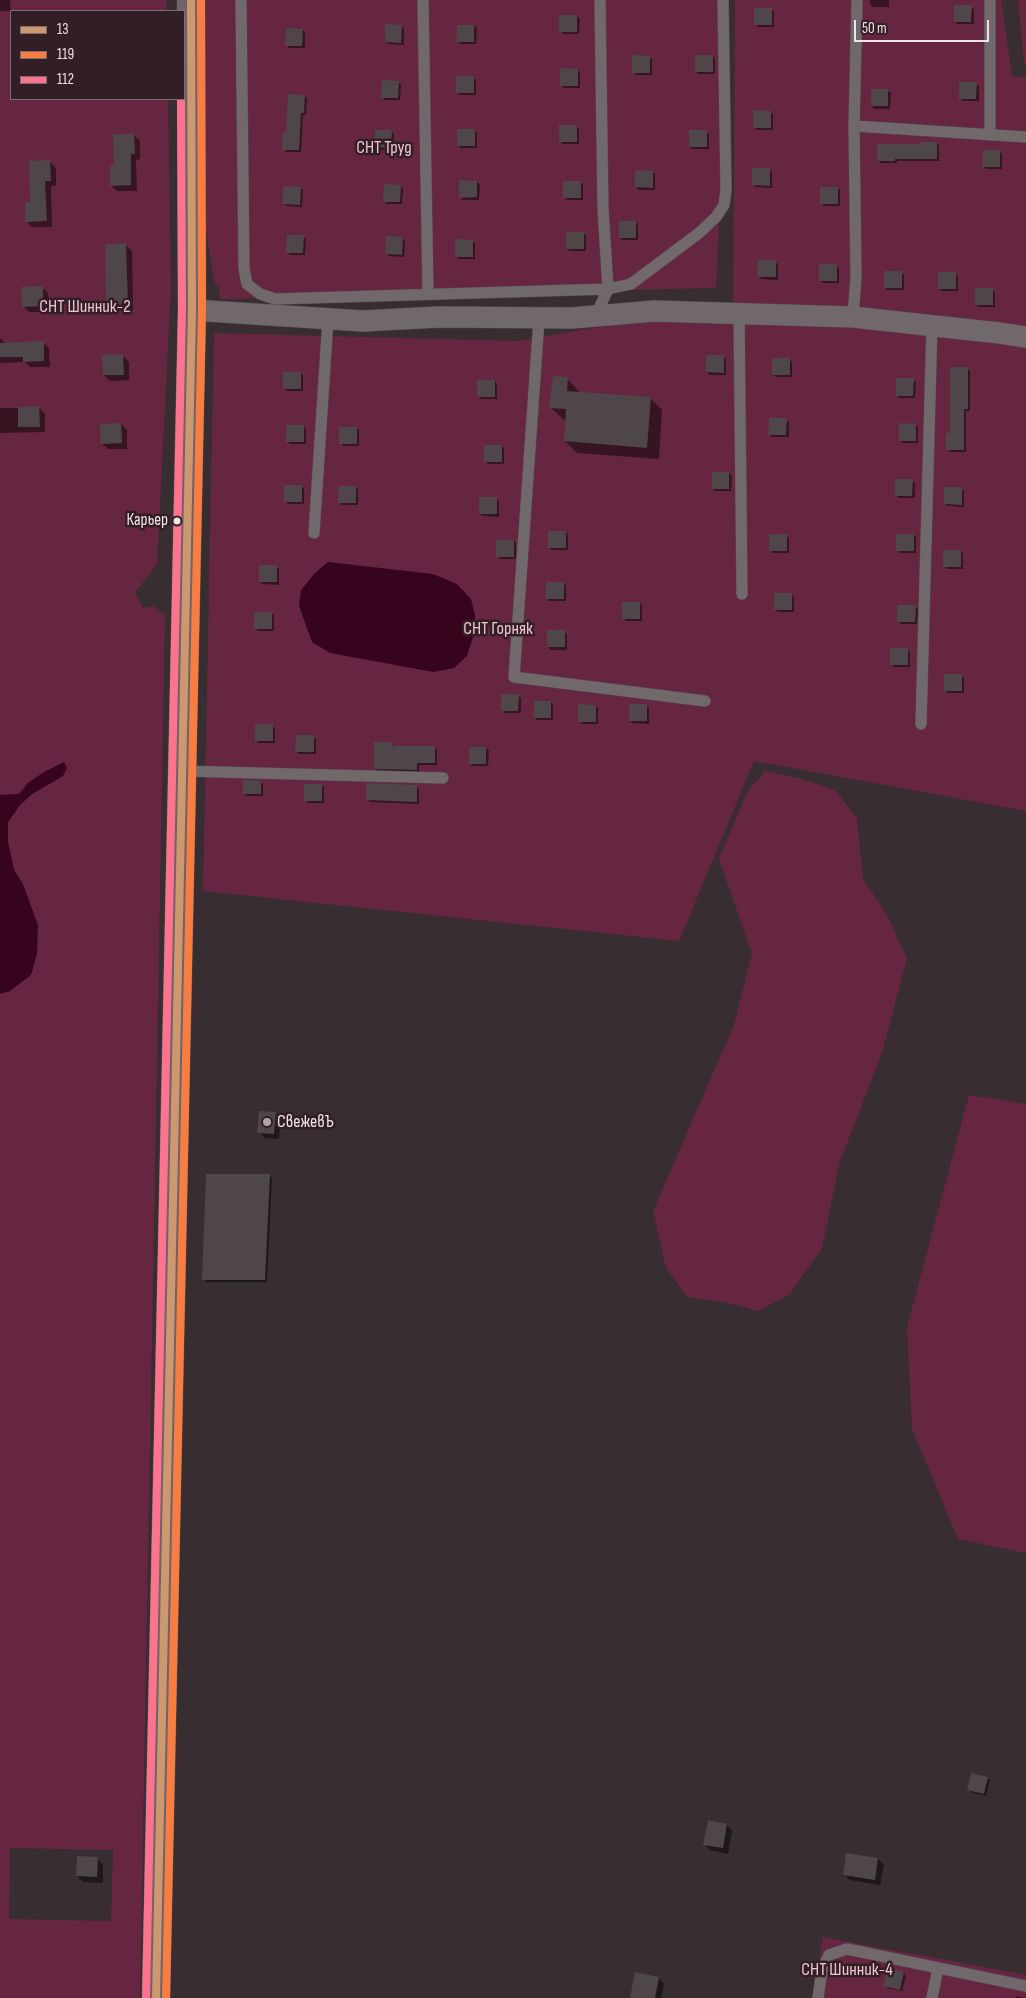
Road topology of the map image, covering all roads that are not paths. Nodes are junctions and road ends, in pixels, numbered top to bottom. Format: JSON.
{"nodes":[{"id":1,"x":191,"y":0,"type":"edge"},
{"id":2,"x":241,"y":0,"type":"edge"},
{"id":3,"x":423,"y":0,"type":"edge"},
{"id":4,"x":600,"y":0,"type":"edge"},
{"id":5,"x":723,"y":0,"type":"edge"},
{"id":6,"x":856,"y":0,"type":"edge"},
{"id":7,"x":990,"y":0,"type":"edge"},
{"id":8,"x":854,"y":126,"type":"junction"},
{"id":9,"x":990,"y":135,"type":"junction"},
{"id":10,"x":1026,"y":137,"type":"edge"},
{"id":11,"x":608,"y":289,"type":"junction"},
{"id":12,"x":428,"y":294,"type":"junction"},
{"id":13,"x":192,"y":310,"type":"junction"},
{"id":14,"x":739,"y":313,"type":"junction"},
{"id":15,"x":595,"y":317,"type":"junction"},
{"id":16,"x":852,"y":317,"type":"junction"},
{"id":17,"x":328,"y":319,"type":"junction"},
{"id":18,"x":539,"y":319,"type":"junction"},
{"id":19,"x":932,"y":326,"type":"junction"},
{"id":20,"x":1026,"y":337,"type":"edge"},
{"id":21,"x":314,"y":533,"type":"dead end"},
{"id":22,"x":742,"y":594,"type":"dead end"},
{"id":23,"x":705,"y":701,"type":"dead end"},
{"id":24,"x":921,"y":724,"type":"dead end"},
{"id":25,"x":182,"y":771,"type":"junction"},
{"id":26,"x":443,"y":778,"type":"dead end"},
{"id":27,"x":938,"y":1968,"type":"junction"},
{"id":28,"x":1026,"y":1986,"type":"edge"},
{"id":29,"x":156,"y":1998,"type":"edge"},
{"id":30,"x":818,"y":1998,"type":"edge"},
{"id":31,"x":932,"y":1998,"type":"edge"}],
"edges":[{"from":1,"to":13,"type":"street"},
{"from":2,"to":12,"type":"lane"},
{"from":3,"to":12,"type":"lane"},
{"from":4,"to":11,"type":"lane"},
{"from":5,"to":11,"type":"lane"},
{"from":6,"to":8,"type":"lane"},
{"from":7,"to":9,"type":"lane"},
{"from":8,"to":9,"type":"lane"},
{"from":8,"to":16,"type":"lane"},
{"from":9,"to":10,"type":"lane"},
{"from":11,"to":12,"type":"lane"},
{"from":11,"to":15,"type":"lane"},
{"from":13,"to":17,"type":"street"},
{"from":13,"to":25,"type":"street"},
{"from":14,"to":15,"type":"street"},
{"from":14,"to":16,"type":"street"},
{"from":14,"to":22,"type":"lane"},
{"from":15,"to":18,"type":"street"},
{"from":16,"to":19,"type":"street"},
{"from":17,"to":18,"type":"street"},
{"from":17,"to":21,"type":"lane"},
{"from":18,"to":23,"type":"lane"},
{"from":19,"to":20,"type":"street"},
{"from":19,"to":24,"type":"lane"},
{"from":25,"to":26,"type":"lane"},
{"from":25,"to":29,"type":"street"},
{"from":27,"to":28,"type":"lane"},
{"from":27,"to":30,"type":"lane"},
{"from":27,"to":31,"type":"lane"}]}
